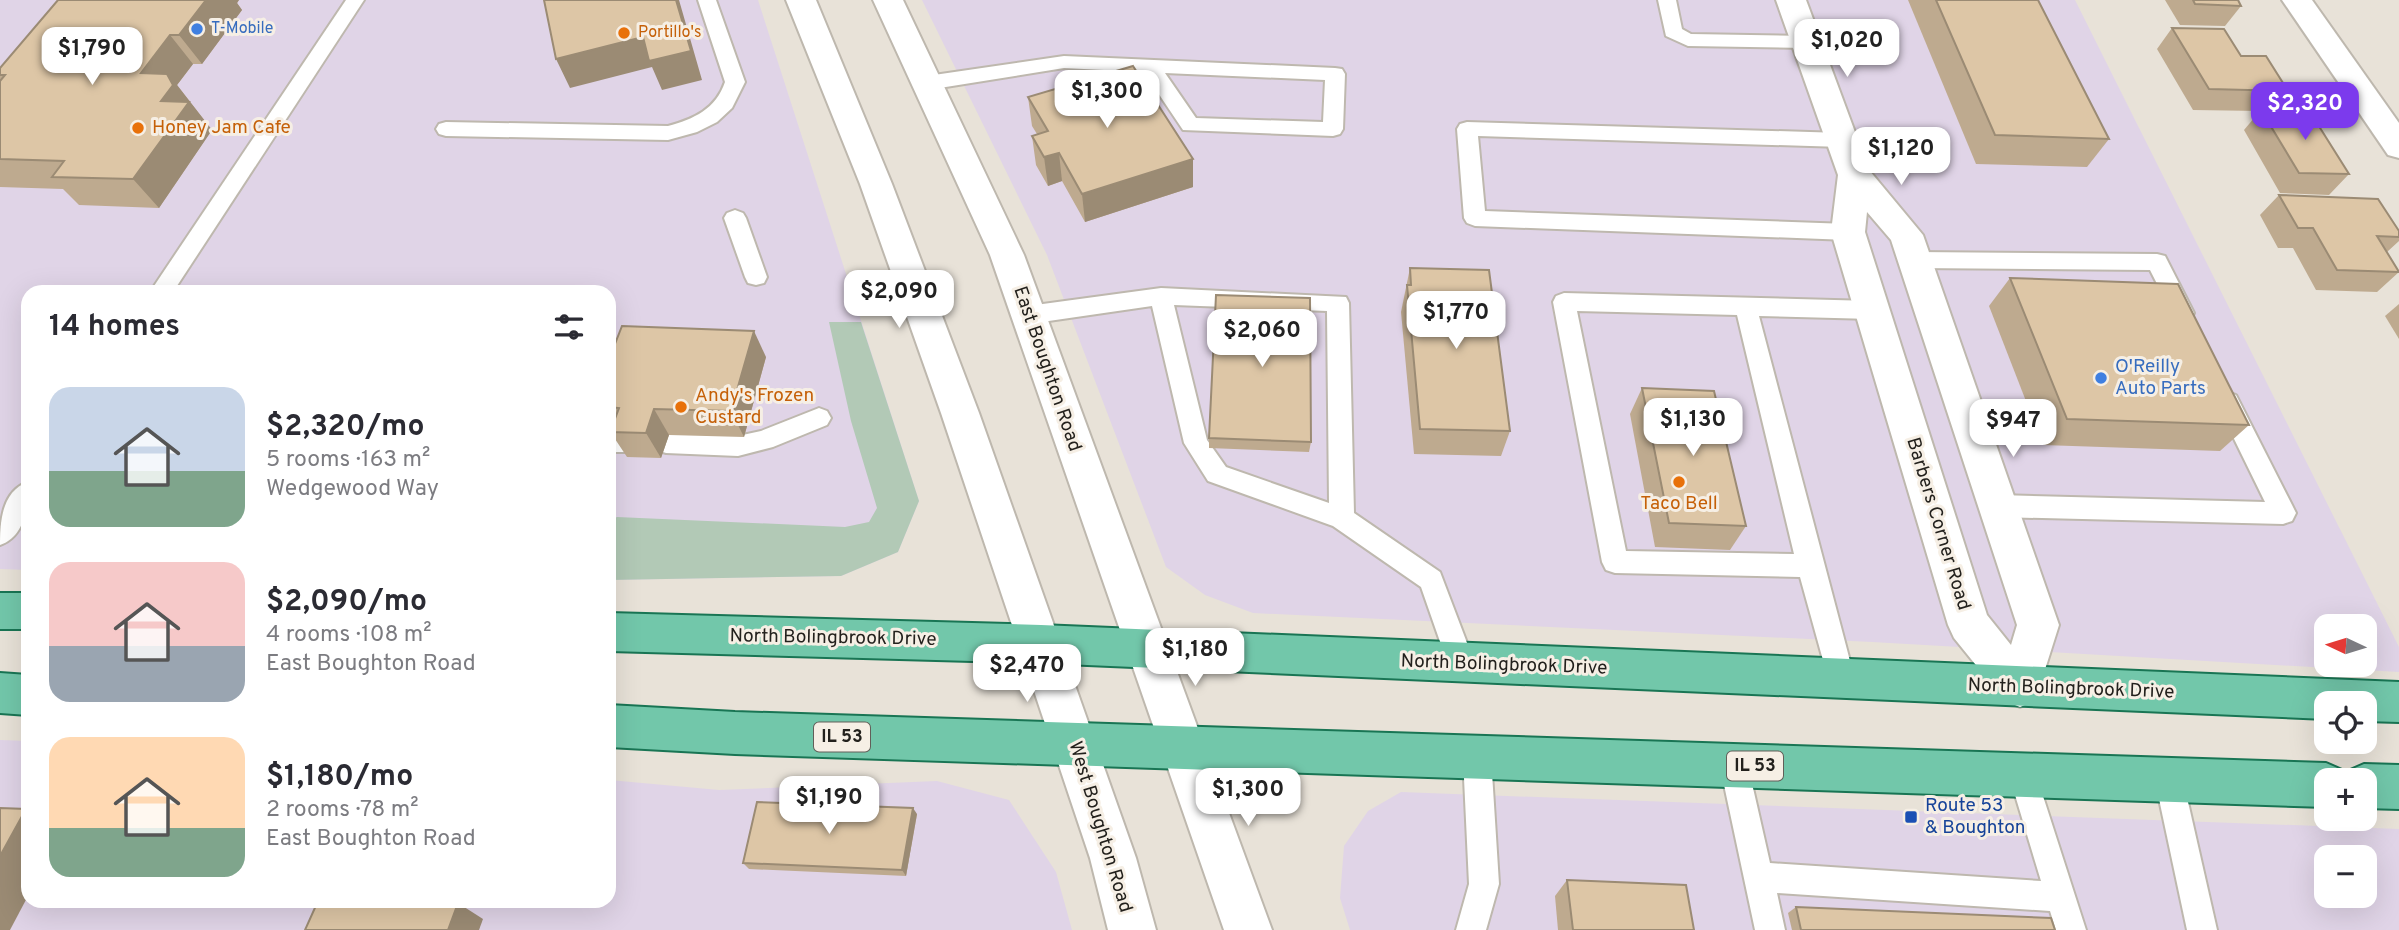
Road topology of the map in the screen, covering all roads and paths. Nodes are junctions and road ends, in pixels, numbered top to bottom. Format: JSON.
{"nodes":[{"id":1,"x":355,"y":0,"type":"edge"},
{"id":2,"x":707,"y":0,"type":"edge"},
{"id":3,"x":801,"y":0,"type":"edge"},
{"id":4,"x":888,"y":0,"type":"edge"},
{"id":5,"x":1667,"y":0,"type":"edge"},
{"id":6,"x":1791,"y":0,"type":"edge"},
{"id":7,"x":2297,"y":0,"type":"edge"},
{"id":8,"x":1806,"y":42,"type":"junction"},
{"id":9,"x":1150,"y":65,"type":"junction"},
{"id":10,"x":927,"y":83,"type":"junction"},
{"id":11,"x":446,"y":129,"type":"dead end"},
{"id":12,"x":1842,"y":140,"type":"junction"},
{"id":13,"x":2399,"y":147,"type":"edge"},
{"id":14,"x":1854,"y":175,"type":"junction"},
{"id":15,"x":735,"y":218,"type":"dead end"},
{"id":16,"x":1847,"y":232,"type":"junction"},
{"id":17,"x":1915,"y":260,"type":"junction"},
{"id":18,"x":756,"y":277,"type":"dead end"},
{"id":19,"x":166,"y":285,"type":"edge"},
{"id":20,"x":1161,"y":296,"type":"junction"},
{"id":21,"x":1746,"y":307,"type":"junction"},
{"id":22,"x":1872,"y":310,"type":"junction"},
{"id":23,"x":1028,"y":315,"type":"junction"},
{"id":24,"x":2193,"y":333,"type":"edge"},
{"id":25,"x":2217,"y":381,"type":"edge"},
{"id":26,"x":819,"y":418,"type":"dead end"},
{"id":27,"x":666,"y":443,"type":"dead end"},
{"id":28,"x":21,"y":502,"type":"edge"},
{"id":29,"x":1998,"y":506,"type":"junction"},
{"id":30,"x":1342,"y":518,"type":"junction"},
{"id":31,"x":0,"y":534,"type":"edge"},
{"id":32,"x":1810,"y":566,"type":"junction"},
{"id":33,"x":0,"y":611,"type":"edge"},
{"id":34,"x":21,"y":611,"type":"edge"},
{"id":35,"x":616,"y":632,"type":"edge"},
{"id":36,"x":1041,"y":644,"type":"junction"},
{"id":37,"x":1147,"y":650,"type":"junction"},
{"id":38,"x":1461,"y":664,"type":"junction"},
{"id":39,"x":1842,"y":680,"type":"junction"},
{"id":40,"x":2020,"y":687,"type":"junction"},
{"id":41,"x":0,"y":693,"type":"edge"},
{"id":42,"x":21,"y":694,"type":"edge"},
{"id":43,"x":2399,"y":702,"type":"edge"},
{"id":44,"x":616,"y":726,"type":"edge"},
{"id":45,"x":1074,"y":744,"type":"junction"},
{"id":46,"x":1184,"y":748,"type":"junction"},
{"id":47,"x":1477,"y":757,"type":"junction"},
{"id":48,"x":1734,"y":766,"type":"junction"},
{"id":49,"x":2023,"y":775,"type":"junction"},
{"id":50,"x":2169,"y":780,"type":"junction"},
{"id":51,"x":2314,"y":785,"type":"edge"},
{"id":52,"x":2377,"y":786,"type":"edge"},
{"id":53,"x":2399,"y":787,"type":"edge"},
{"id":54,"x":1759,"y":877,"type":"junction"},
{"id":55,"x":2060,"y":897,"type":"junction"},
{"id":56,"x":1132,"y":930,"type":"edge"},
{"id":57,"x":1248,"y":930,"type":"edge"},
{"id":58,"x":1471,"y":930,"type":"edge"},
{"id":59,"x":1770,"y":930,"type":"edge"},
{"id":60,"x":2071,"y":930,"type":"edge"},
{"id":61,"x":2202,"y":930,"type":"edge"}],
"edges":[{"from":1,"to":19,"type":"lane"},
{"from":2,"to":11,"type":"lane"},
{"from":3,"to":36,"type":"main road"},
{"from":4,"to":10,"type":"main road","name":"East Boughton Road"},
{"from":5,"to":8,"type":"lane"},
{"from":6,"to":8,"type":"main road","name":"Barbers Corner Road"},
{"from":7,"to":13,"type":"main road"},
{"from":8,"to":12,"type":"main road","name":"Barbers Corner Road"},
{"from":9,"to":9,"type":"lane"},
{"from":9,"to":10,"type":"lane"},
{"from":10,"to":23,"type":"main road","name":"East Boughton Road"},
{"from":12,"to":14,"type":"main road","name":"Barbers Corner Road"},
{"from":12,"to":16,"type":"lane"},
{"from":14,"to":16,"type":"main road","name":"Barbers Corner Road"},
{"from":14,"to":17,"type":"main road","name":"Barbers Corner Road"},
{"from":15,"to":18,"type":"lane"},
{"from":16,"to":22,"type":"main road","name":"Barbers Corner Road"},
{"from":17,"to":24,"type":"lane"},
{"from":17,"to":29,"type":"main road","name":"Barbers Corner Road"},
{"from":20,"to":23,"type":"lane"},
{"from":20,"to":30,"type":"lane"},
{"from":20,"to":30,"type":"lane"},
{"from":21,"to":22,"type":"lane"},
{"from":21,"to":32,"type":"lane"},
{"from":21,"to":32,"type":"lane"},
{"from":22,"to":40,"type":"main road","name":"Barbers Corner Road"},
{"from":23,"to":37,"type":"main road","name":"East Boughton Road"},
{"from":25,"to":29,"type":"lane"},
{"from":26,"to":27,"type":"lane"},
{"from":28,"to":31,"type":"lane"},
{"from":29,"to":40,"type":"main road","name":"Barbers Corner Road"},
{"from":30,"to":38,"type":"lane"},
{"from":32,"to":39,"type":"lane"},
{"from":33,"to":34,"type":"main road"},
{"from":35,"to":36,"type":"main road","name":"North Bolingbrook Drive"},
{"from":36,"to":37,"type":"main road","name":"North Bolingbrook Drive"},
{"from":36,"to":45,"type":"main road","name":"West Boughton Road"},
{"from":37,"to":38,"type":"main road","name":"North Bolingbrook Drive"},
{"from":37,"to":46,"type":"main road","name":"East Boughton Road"},
{"from":38,"to":39,"type":"main road","name":"North Bolingbrook Drive"},
{"from":39,"to":40,"type":"main road","name":"North Bolingbrook Drive"},
{"from":40,"to":43,"type":"main road","name":"North Bolingbrook Drive"},
{"from":41,"to":42,"type":"main road"},
{"from":44,"to":45,"type":"main road","number":"IL 53"},
{"from":45,"to":46,"type":"main road","number":"IL 53"},
{"from":45,"to":56,"type":"main road","name":"West Boughton Road"},
{"from":46,"to":47,"type":"main road","number":"IL 53"},
{"from":46,"to":57,"type":"main road"},
{"from":47,"to":48,"type":"main road","number":"IL 53"},
{"from":47,"to":58,"type":"lane"},
{"from":48,"to":49,"type":"main road","number":"IL 53"},
{"from":48,"to":54,"type":"lane"},
{"from":49,"to":50,"type":"main road","number":"IL 53"},
{"from":49,"to":55,"type":"lane"},
{"from":50,"to":51,"type":"main road","number":"IL 53"},
{"from":50,"to":61,"type":"lane"},
{"from":52,"to":53,"type":"main road"},
{"from":54,"to":55,"type":"lane"},
{"from":54,"to":59,"type":"lane"},
{"from":55,"to":60,"type":"lane"}]}
